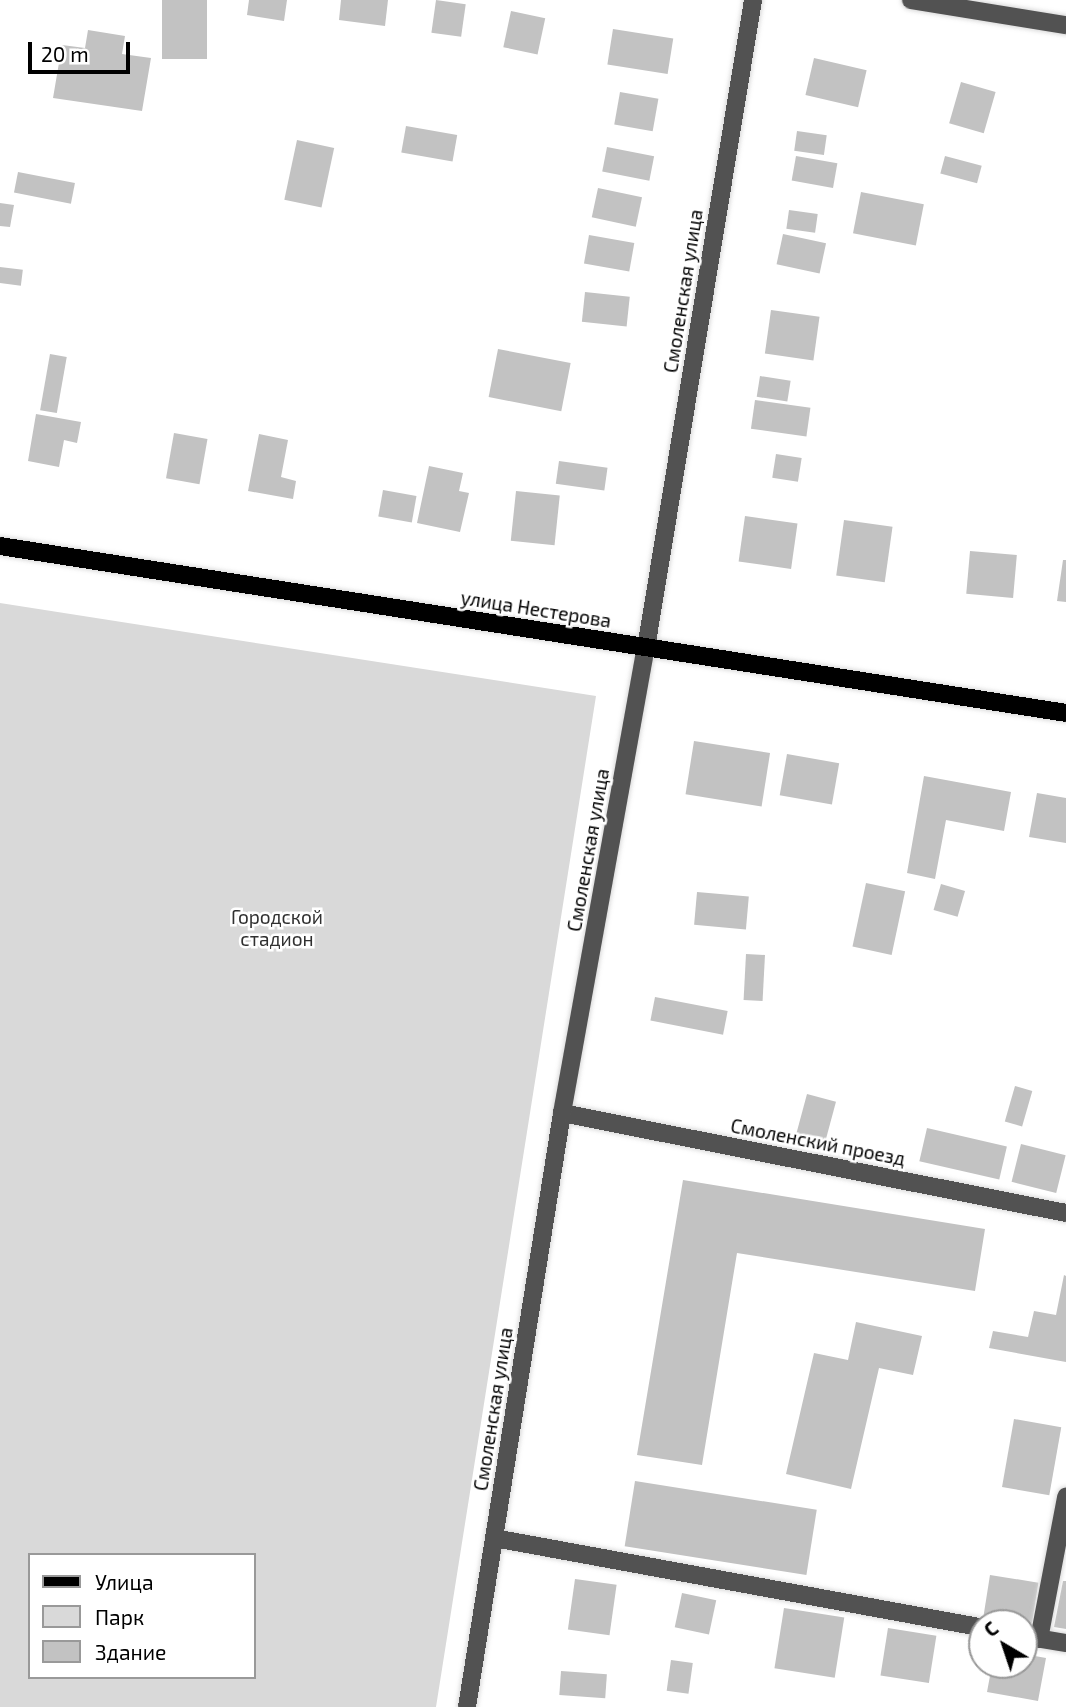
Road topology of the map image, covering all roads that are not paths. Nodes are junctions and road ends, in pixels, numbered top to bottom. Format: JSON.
{"nodes":[{"id":1,"x":753,"y":0,"type":"edge"},
{"id":2,"x":911,"y":0,"type":"edge"},
{"id":3,"x":1066,"y":25,"type":"edge"},
{"id":4,"x":0,"y":546,"type":"edge"},
{"id":5,"x":646,"y":648,"type":"junction"},
{"id":6,"x":1066,"y":713,"type":"edge"},
{"id":7,"x":562,"y":1113,"type":"junction"},
{"id":8,"x":1066,"y":1213,"type":"edge"},
{"id":9,"x":1066,"y":1497,"type":"edge"},
{"id":10,"x":494,"y":1538,"type":"junction"},
{"id":11,"x":1038,"y":1612,"type":"edge"},
{"id":12,"x":968,"y":1625,"type":"edge"},
{"id":13,"x":1038,"y":1638,"type":"edge"},
{"id":14,"x":1066,"y":1643,"type":"edge"},
{"id":15,"x":467,"y":1707,"type":"edge"}],
"edges":[{"from":1,"to":5,"type":"street","name":"Смоленская улица"},
{"from":2,"to":3,"type":"street"},
{"from":4,"to":5,"type":"main road","name":"улица Нестерова"},
{"from":5,"to":6,"type":"main road","name":"улица Нестерова"},
{"from":5,"to":7,"type":"street","name":"Смоленская улица"},
{"from":7,"to":8,"type":"street","name":"Смоленский проезд"},
{"from":7,"to":10,"type":"street","name":"Смоленская улица"},
{"from":9,"to":11,"type":"street"},
{"from":10,"to":12,"type":"street"},
{"from":10,"to":15,"type":"street","name":"Смоленская улица"},
{"from":13,"to":14,"type":"street"}]}
